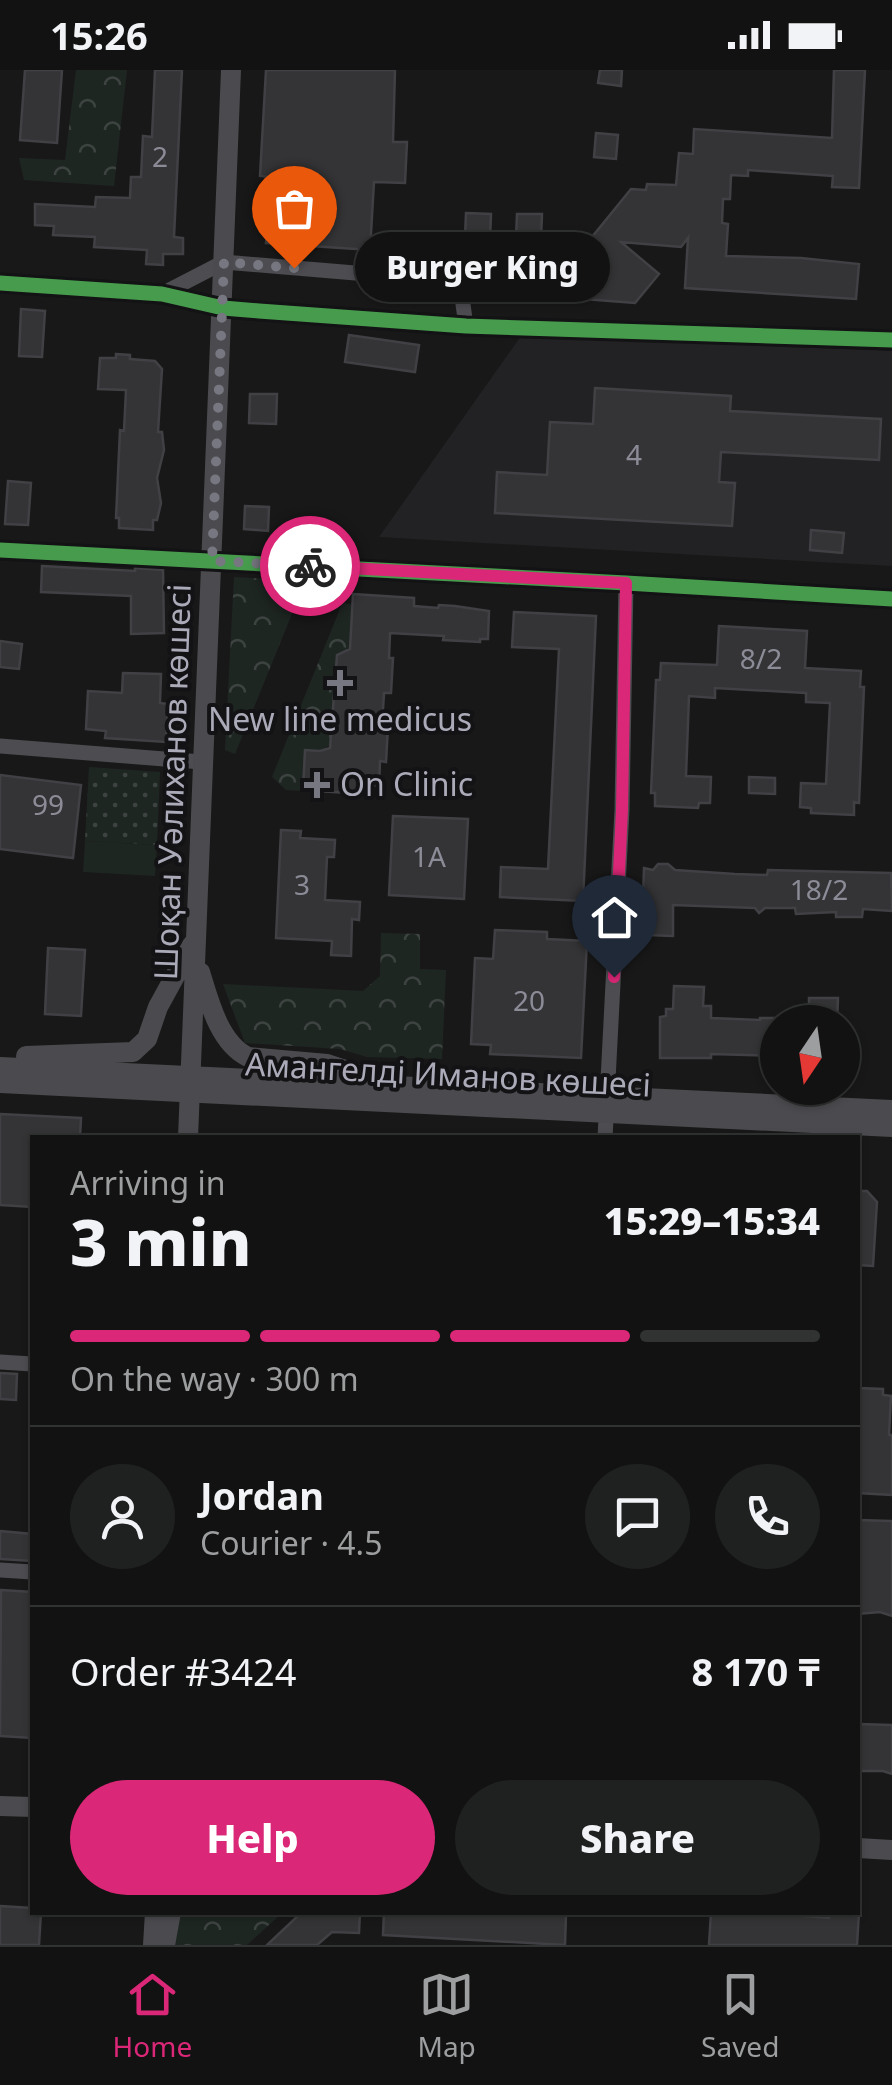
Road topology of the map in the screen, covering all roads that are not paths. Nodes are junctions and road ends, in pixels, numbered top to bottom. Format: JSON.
{"nodes":[{"id":1,"x":230,"y":70,"type":"edge"},
{"id":2,"x":224,"y":262,"type":"junction"},
{"id":3,"x":0,"y":283,"type":"edge"},
{"id":4,"x":162,"y":294,"type":"junction"},
{"id":5,"x":222,"y":308,"type":"junction"},
{"id":6,"x":466,"y":326,"type":"junction"},
{"id":7,"x":892,"y":340,"type":"edge"},
{"id":8,"x":0,"y":550,"type":"edge"},
{"id":9,"x":212,"y":561,"type":"junction"},
{"id":10,"x":626,"y":583,"type":"junction"},
{"id":11,"x":892,"y":600,"type":"edge"},
{"id":12,"x":0,"y":746,"type":"edge"},
{"id":13,"x":202,"y":762,"type":"junction"},
{"id":14,"x":195,"y":947,"type":"junction"},
{"id":15,"x":0,"y":1064,"type":"edge"},
{"id":16,"x":0,"y":1082,"type":"edge"},
{"id":17,"x":191,"y":1083,"type":"junction"},
{"id":18,"x":396,"y":1086,"type":"junction"},
{"id":19,"x":607,"y":1106,"type":"junction"},
{"id":20,"x":892,"y":1110,"type":"edge"},
{"id":21,"x":892,"y":1126,"type":"edge"},
{"id":22,"x":188,"y":1135,"type":"edge"},
{"id":23,"x":605,"y":1135,"type":"edge"},
{"id":24,"x":0,"y":1362,"type":"edge"},
{"id":25,"x":30,"y":1364,"type":"edge"},
{"id":26,"x":0,"y":1570,"type":"edge"},
{"id":27,"x":30,"y":1572,"type":"edge"},
{"id":28,"x":0,"y":1806,"type":"edge"},
{"id":29,"x":30,"y":1807,"type":"edge"},
{"id":30,"x":860,"y":1848,"type":"edge"},
{"id":31,"x":892,"y":1850,"type":"edge"},
{"id":32,"x":155,"y":1915,"type":"edge"},
{"id":33,"x":170,"y":1915,"type":"edge"},
{"id":34,"x":154,"y":1945,"type":"edge"},
{"id":35,"x":165,"y":1945,"type":"edge"}],
"edges":[{"from":1,"to":2,"type":"main road","name":"Шоқан Уәлиханов көшесі"},
{"from":2,"to":4,"type":"street"},
{"from":2,"to":5,"type":"main road","name":"Шоқан Уәлиханов көшесі"},
{"from":2,"to":6,"type":"street"},
{"from":3,"to":4,"type":"street"},
{"from":4,"to":5,"type":"street"},
{"from":5,"to":6,"type":"street"},
{"from":5,"to":9,"type":"main road","name":"Шоқан Уәлиханов көшесі"},
{"from":6,"to":7,"type":"street"},
{"from":8,"to":9,"type":"street"},
{"from":9,"to":10,"type":"street"},
{"from":9,"to":13,"type":"main road","name":"Шоқан Уәлиханов көшесі"},
{"from":10,"to":11,"type":"street"},
{"from":10,"to":19,"type":"street"},
{"from":12,"to":13,"type":"street"},
{"from":13,"to":14,"type":"main road","name":"Шоқан Уәлиханов көшесі"},
{"from":14,"to":15,"type":"main road"},
{"from":14,"to":17,"type":"main road","name":"Шоқан Уәлиханов көшесі"},
{"from":14,"to":18,"type":"main road"},
{"from":15,"to":17,"type":"main road","name":"Амангелді Иманов көшесі"},
{"from":16,"to":17,"type":"main road","name":"Амангелді Иманов көшесі"},
{"from":17,"to":18,"type":"main road","name":"Амангелді Иманов көшесі"},
{"from":17,"to":19,"type":"main road","name":"Амангелді Иманов көшесі"},
{"from":17,"to":22,"type":"main road","name":"Шоқан Уәлиханов көшесі"},
{"from":18,"to":19,"type":"main road","name":"Амангелді Иманов көшесі"},
{"from":19,"to":20,"type":"main road","name":"Амангелді Иманов көшесі"},
{"from":19,"to":21,"type":"main road","name":"Амангелді Иманов көшесі"},
{"from":19,"to":23,"type":"street"},
{"from":24,"to":25,"type":"street"},
{"from":26,"to":27,"type":"street"},
{"from":28,"to":29,"type":"main road"},
{"from":30,"to":31,"type":"main road"},
{"from":32,"to":34,"type":"main road"},
{"from":33,"to":35,"type":"main road"}]}
